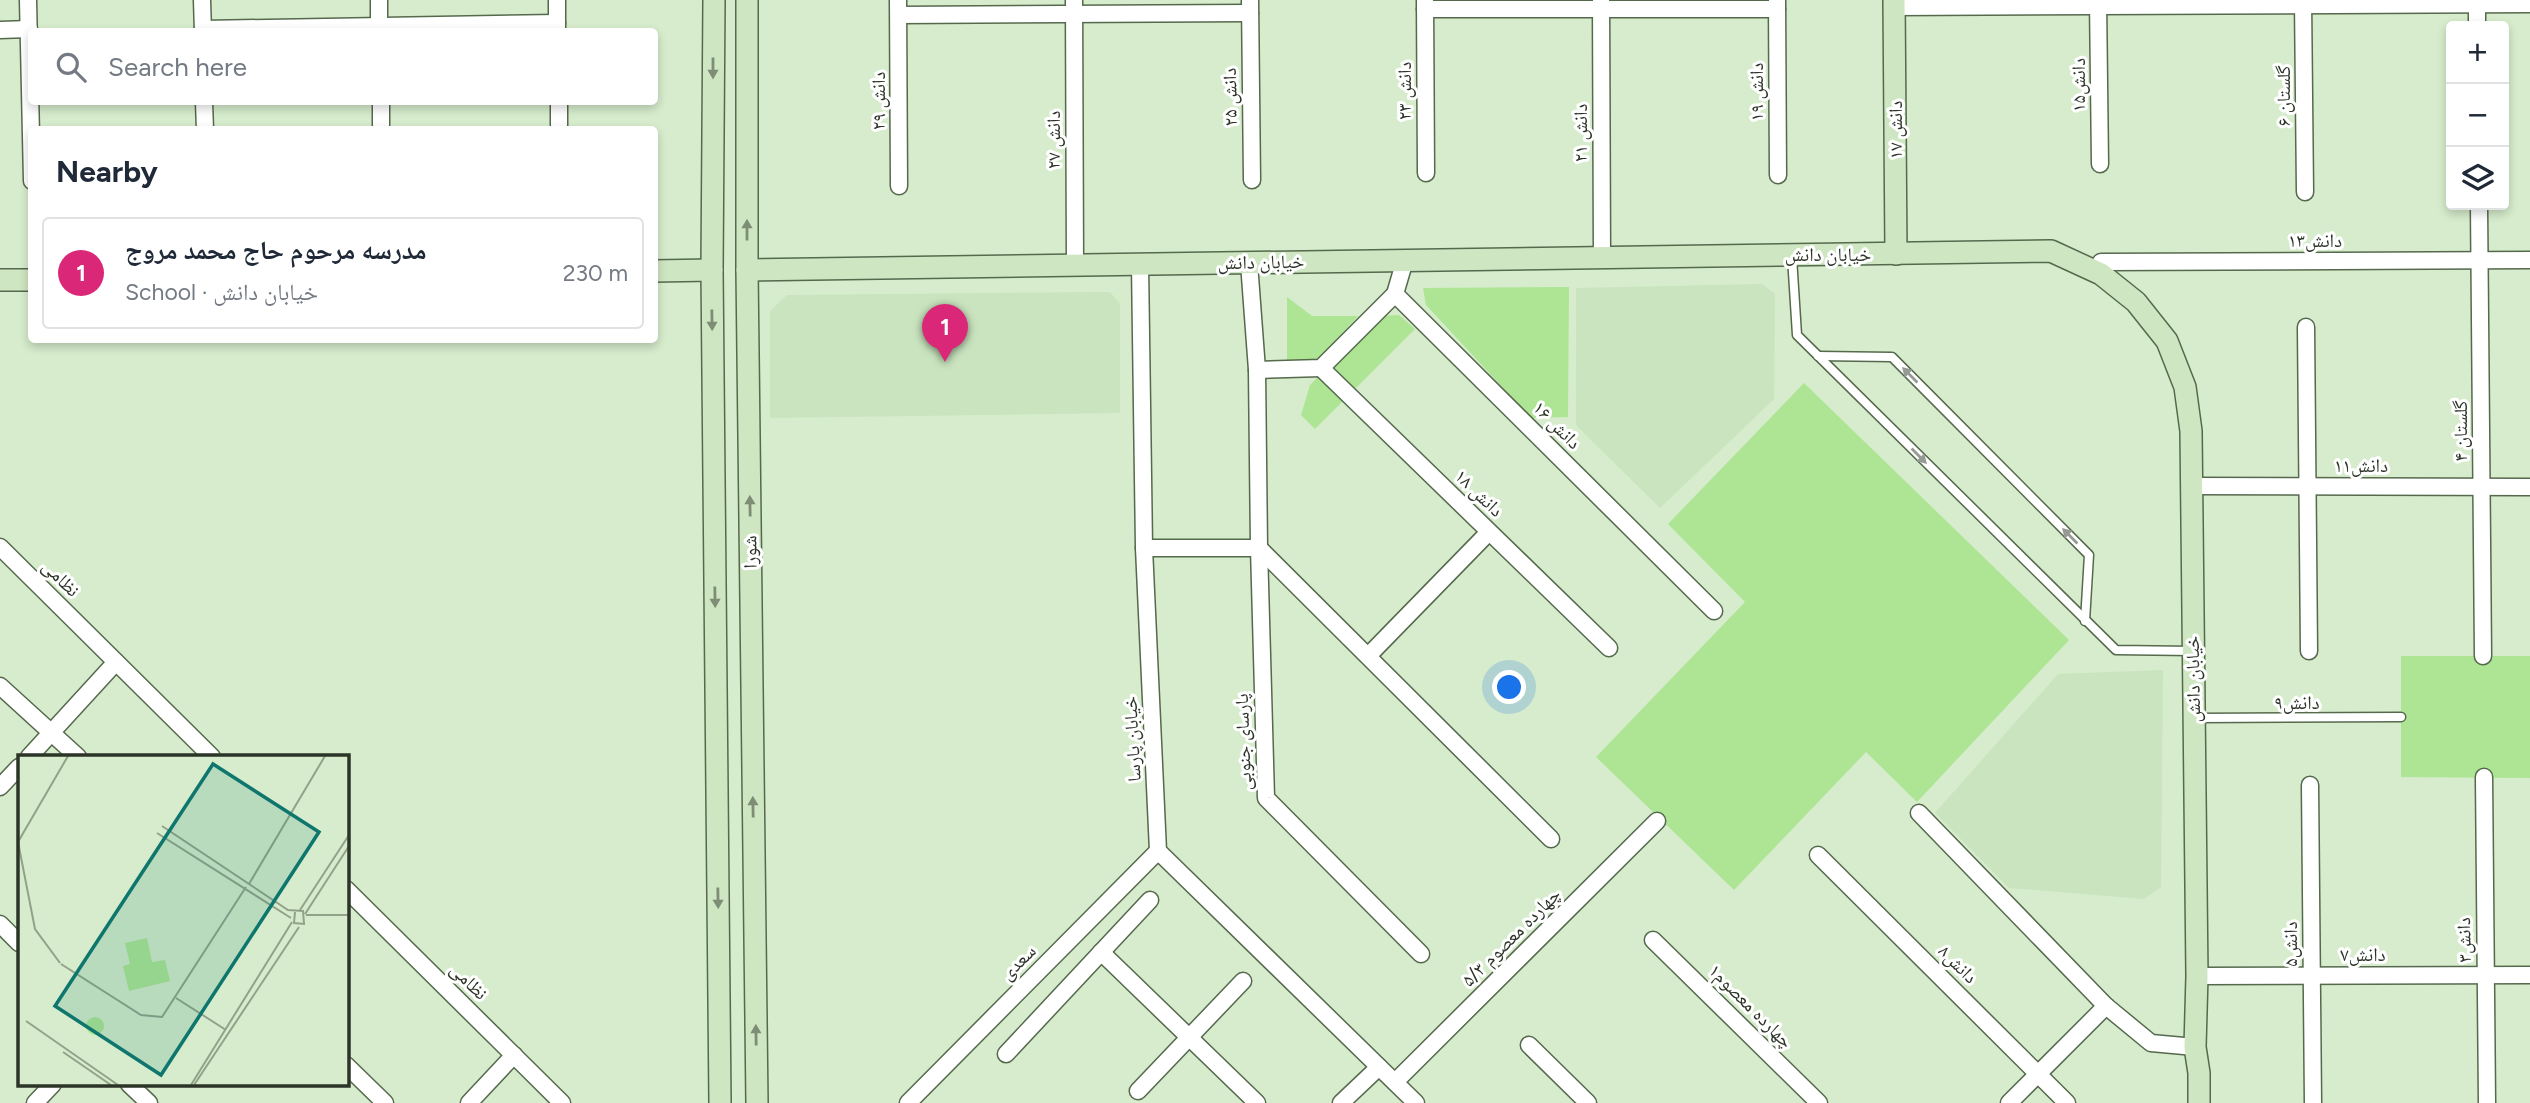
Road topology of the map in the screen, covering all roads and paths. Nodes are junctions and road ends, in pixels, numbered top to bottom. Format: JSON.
{"nodes":[{"id":1,"x":29,"y":0,"type":"edge"},
{"id":2,"x":202,"y":0,"type":"edge"},
{"id":3,"x":379,"y":0,"type":"edge"},
{"id":4,"x":557,"y":0,"type":"edge"},
{"id":5,"x":714,"y":0,"type":"edge"},
{"id":6,"x":747,"y":0,"type":"edge"},
{"id":7,"x":2477,"y":2,"type":"edge"},
{"id":8,"x":2098,"y":3,"type":"edge"},
{"id":9,"x":2303,"y":3,"type":"edge"},
{"id":10,"x":1425,"y":4,"type":"edge"},
{"id":11,"x":1601,"y":4,"type":"edge"},
{"id":12,"x":1777,"y":4,"type":"edge"},
{"id":13,"x":1894,"y":4,"type":"edge"},
{"id":14,"x":2530,"y":4,"type":"edge"},
{"id":15,"x":1250,"y":6,"type":"edge"},
{"id":16,"x":898,"y":8,"type":"edge"},
{"id":17,"x":1074,"y":8,"type":"edge"},
{"id":18,"x":2477,"y":21,"type":"edge"},
{"id":19,"x":557,"y":27,"type":"edge"},
{"id":20,"x":29,"y":28,"type":"edge"},
{"id":21,"x":203,"y":28,"type":"edge"},
{"id":22,"x":379,"y":28,"type":"edge"},
{"id":23,"x":468,"y":28,"type":"edge"},
{"id":24,"x":28,"y":29,"type":"edge"},
{"id":25,"x":0,"y":30,"type":"edge"},
{"id":26,"x":30,"y":105,"type":"edge"},
{"id":27,"x":204,"y":105,"type":"edge"},
{"id":28,"x":381,"y":105,"type":"edge"},
{"id":29,"x":559,"y":105,"type":"edge"},
{"id":30,"x":31,"y":126,"type":"edge"},
{"id":31,"x":205,"y":126,"type":"edge"},
{"id":32,"x":381,"y":126,"type":"edge"},
{"id":33,"x":559,"y":126,"type":"edge"},
{"id":34,"x":2100,"y":164,"type":"dead end"},
{"id":35,"x":1426,"y":173,"type":"dead end"},
{"id":36,"x":1777,"y":175,"type":"dead end"},
{"id":37,"x":1252,"y":180,"type":"dead end"},
{"id":38,"x":899,"y":186,"type":"dead end"},
{"id":39,"x":2305,"y":192,"type":"dead end"},
{"id":40,"x":2479,"y":210,"type":"edge"},
{"id":41,"x":1792,"y":254,"type":"junction"},
{"id":42,"x":1895,"y":254,"type":"junction"},
{"id":43,"x":1602,"y":258,"type":"junction"},
{"id":44,"x":1405,"y":260,"type":"junction"},
{"id":45,"x":2479,"y":260,"type":"junction"},
{"id":46,"x":2530,"y":260,"type":"edge"},
{"id":47,"x":2101,"y":262,"type":"dead end"},
{"id":48,"x":1249,"y":263,"type":"junction"},
{"id":49,"x":1140,"y":264,"type":"junction"},
{"id":50,"x":1075,"y":265,"type":"junction"},
{"id":51,"x":712,"y":270,"type":"junction"},
{"id":52,"x":747,"y":270,"type":"junction"},
{"id":53,"x":658,"y":271,"type":"edge"},
{"id":54,"x":0,"y":280,"type":"edge"},
{"id":55,"x":28,"y":280,"type":"edge"},
{"id":56,"x":1395,"y":294,"type":"junction"},
{"id":57,"x":2306,"y":327,"type":"dead end"},
{"id":58,"x":1818,"y":356,"type":"junction"},
{"id":59,"x":1321,"y":368,"type":"junction"},
{"id":60,"x":1257,"y":370,"type":"junction"},
{"id":61,"x":2191,"y":486,"type":"junction"},
{"id":62,"x":2307,"y":486,"type":"junction"},
{"id":63,"x":2481,"y":486,"type":"junction"},
{"id":64,"x":2530,"y":486,"type":"edge"},
{"id":65,"x":1489,"y":532,"type":"junction"},
{"id":66,"x":0,"y":547,"type":"edge"},
{"id":67,"x":1144,"y":548,"type":"junction"},
{"id":68,"x":1259,"y":548,"type":"junction"},
{"id":69,"x":1714,"y":611,"type":"dead end"},
{"id":70,"x":2085,"y":621,"type":"junction"},
{"id":71,"x":1609,"y":648,"type":"dead end"},
{"id":72,"x":2193,"y":651,"type":"junction"},
{"id":73,"x":2309,"y":651,"type":"dead end"},
{"id":74,"x":1368,"y":656,"type":"junction"},
{"id":75,"x":2483,"y":656,"type":"dead end"},
{"id":76,"x":116,"y":662,"type":"junction"},
{"id":77,"x":0,"y":685,"type":"edge"},
{"id":78,"x":2401,"y":717,"type":"dead end"},
{"id":79,"x":2194,"y":718,"type":"junction"},
{"id":80,"x":51,"y":732,"type":"junction"},
{"id":81,"x":31,"y":755,"type":"edge"},
{"id":82,"x":76,"y":755,"type":"edge"},
{"id":83,"x":210,"y":755,"type":"edge"},
{"id":84,"x":18,"y":768,"type":"edge"},
{"id":85,"x":2484,"y":778,"type":"dead end"},
{"id":86,"x":2310,"y":785,"type":"dead end"},
{"id":87,"x":0,"y":788,"type":"edge"},
{"id":88,"x":1919,"y":813,"type":"dead end"},
{"id":89,"x":1657,"y":821,"type":"dead end"},
{"id":90,"x":1551,"y":839,"type":"dead end"},
{"id":91,"x":1158,"y":851,"type":"junction"},
{"id":92,"x":1818,"y":855,"type":"dead end"},
{"id":93,"x":348,"y":891,"type":"edge"},
{"id":94,"x":1150,"y":900,"type":"dead end"},
{"id":95,"x":0,"y":925,"type":"edge"},
{"id":96,"x":1653,"y":940,"type":"dead end"},
{"id":97,"x":18,"y":942,"type":"edge"},
{"id":98,"x":1101,"y":952,"type":"junction"},
{"id":99,"x":1421,"y":954,"type":"dead end"},
{"id":100,"x":2312,"y":975,"type":"junction"},
{"id":101,"x":2486,"y":975,"type":"junction"},
{"id":102,"x":2530,"y":975,"type":"edge"},
{"id":103,"x":2197,"y":976,"type":"junction"},
{"id":104,"x":1243,"y":982,"type":"dead end"},
{"id":105,"x":2106,"y":1006,"type":"junction"},
{"id":106,"x":1189,"y":1037,"type":"junction"},
{"id":107,"x":1529,"y":1045,"type":"dead end"},
{"id":108,"x":2195,"y":1047,"type":"junction"},
{"id":109,"x":1006,"y":1054,"type":"dead end"},
{"id":110,"x":514,"y":1055,"type":"junction"},
{"id":111,"x":348,"y":1067,"type":"edge"},
{"id":112,"x":1379,"y":1067,"type":"junction"},
{"id":113,"x":2038,"y":1074,"type":"junction"},
{"id":114,"x":1395,"y":1082,"type":"junction"},
{"id":115,"x":51,"y":1086,"type":"edge"},
{"id":116,"x":131,"y":1086,"type":"edge"},
{"id":117,"x":1138,"y":1090,"type":"dead end"},
{"id":118,"x":35,"y":1103,"type":"edge"},
{"id":119,"x":149,"y":1103,"type":"edge"},
{"id":120,"x":385,"y":1103,"type":"edge"},
{"id":121,"x":469,"y":1103,"type":"edge"},
{"id":122,"x":562,"y":1103,"type":"edge"},
{"id":123,"x":720,"y":1103,"type":"edge"},
{"id":124,"x":757,"y":1103,"type":"edge"},
{"id":125,"x":908,"y":1103,"type":"edge"},
{"id":126,"x":1257,"y":1103,"type":"edge"},
{"id":127,"x":1341,"y":1103,"type":"edge"},
{"id":128,"x":1416,"y":1103,"type":"edge"},
{"id":129,"x":1588,"y":1103,"type":"edge"},
{"id":130,"x":1819,"y":1103,"type":"edge"},
{"id":131,"x":2009,"y":1103,"type":"edge"},
{"id":132,"x":2067,"y":1103,"type":"edge"},
{"id":133,"x":2187,"y":1103,"type":"edge"},
{"id":134,"x":2199,"y":1103,"type":"edge"},
{"id":135,"x":2313,"y":1103,"type":"edge"},
{"id":136,"x":2487,"y":1103,"type":"edge"}],
"edges":[{"from":1,"to":20,"type":"street"},
{"from":2,"to":21,"type":"street"},
{"from":3,"to":22,"type":"street"},
{"from":4,"to":19,"type":"street"},
{"from":5,"to":51,"type":"street","name":"شورا","one_way":true},
{"from":52,"to":6,"type":"street","name":"شورا","one_way":true},
{"from":7,"to":9,"type":"street"},
{"from":7,"to":14,"type":"street"},
{"from":7,"to":18,"type":"street"},
{"from":8,"to":9,"type":"street"},
{"from":8,"to":13,"type":"street"},
{"from":8,"to":34,"type":"street","name":"دانش۱۵"},
{"from":9,"to":39,"type":"street","name":"گلستان ۶"},
{"from":10,"to":11,"type":"street"},
{"from":10,"to":35,"type":"street","name":"دانش ۲۳"},
{"from":11,"to":12,"type":"street"},
{"from":11,"to":43,"type":"street","name":"دانش ۲۱"},
{"from":12,"to":36,"type":"street","name":"دانش ۱۹"},
{"from":13,"to":42,"type":"street","name":"دانش ۱۷"},
{"from":15,"to":17,"type":"street"},
{"from":15,"to":37,"type":"street","name":"دانش ۲۵"},
{"from":16,"to":17,"type":"street"},
{"from":16,"to":38,"type":"street","name":"دانش ۲۹"},
{"from":17,"to":50,"type":"street","name":"دانش ۲۷"},
{"from":19,"to":23,"type":"street"},
{"from":24,"to":25,"type":"street"},
{"from":26,"to":30,"type":"street"},
{"from":27,"to":31,"type":"street"},
{"from":28,"to":32,"type":"street"},
{"from":29,"to":33,"type":"street"},
{"from":40,"to":45,"type":"street","name":"گلستان ۴"},
{"from":41,"to":42,"type":"street","name":"خیابان دانش"},
{"from":41,"to":43,"type":"street","name":"خیابان دانش"},
{"from":41,"to":58,"type":"lane"},
{"from":42,"to":61,"type":"street","name":"خیابان دانش"},
{"from":43,"to":44,"type":"street","name":"خیابان دانش"},
{"from":44,"to":48,"type":"street","name":"خیابان دانش"},
{"from":44,"to":56,"type":"street"},
{"from":45,"to":46,"type":"street","name":"دانش۱۳"},
{"from":45,"to":47,"type":"street","name":"دانش۱۳"},
{"from":45,"to":63,"type":"street","name":"گلستان ۴"},
{"from":48,"to":49,"type":"street","name":"خیابان دانش"},
{"from":48,"to":60,"type":"street","name":"پارسای جنوبی"},
{"from":49,"to":50,"type":"street","name":"خیابان دانش"},
{"from":49,"to":67,"type":"street","name":"خیابان پارسا"},
{"from":50,"to":52,"type":"street","name":"خیابان دانش"},
{"from":51,"to":53,"type":"street"},
{"from":51,"to":123,"type":"street","name":"شورا","one_way":true},
{"from":124,"to":52,"type":"street","name":"شورا","one_way":true},
{"from":54,"to":55,"type":"street"},
{"from":56,"to":59,"type":"street"},
{"from":56,"to":69,"type":"street","name":"دانش ۱۶"},
{"from":57,"to":62,"type":"street"},
{"from":58,"to":70,"type":"lane","one_way":true},
{"from":70,"to":58,"type":"lane","one_way":true},
{"from":59,"to":60,"type":"street"},
{"from":59,"to":65,"type":"street","name":"دانش ۱۸"},
{"from":60,"to":68,"type":"street","name":"پارسای جنوبی"},
{"from":61,"to":62,"type":"street","name":"دانش۱۱"},
{"from":61,"to":72,"type":"street","name":"خیابان دانش"},
{"from":62,"to":63,"type":"street","name":"دانش۱۱"},
{"from":62,"to":73,"type":"street"},
{"from":63,"to":64,"type":"street","name":"دانش۱۱"},
{"from":63,"to":75,"type":"street","name":"گلستان ۴"},
{"from":65,"to":71,"type":"street","name":"دانش ۱۸"},
{"from":65,"to":74,"type":"street"},
{"from":66,"to":76,"type":"street","name":"نظامی"},
{"from":67,"to":68,"type":"street"},
{"from":67,"to":91,"type":"street","name":"خیابان پارسا"},
{"from":68,"to":74,"type":"street"},
{"from":68,"to":99,"type":"street","name":"پارسای جنوبی"},
{"from":70,"to":72,"type":"lane"},
{"from":72,"to":79,"type":"street","name":"خیابان دانش"},
{"from":74,"to":90,"type":"street"},
{"from":76,"to":80,"type":"street"},
{"from":76,"to":83,"type":"street","name":"نظامی"},
{"from":77,"to":80,"type":"street"},
{"from":78,"to":79,"type":"lane","name":"دانش۹"},
{"from":79,"to":103,"type":"street","name":"خیابان دانش"},
{"from":80,"to":81,"type":"street"},
{"from":80,"to":82,"type":"street"},
{"from":84,"to":87,"type":"street"},
{"from":85,"to":101,"type":"street","name":"دانش۳"},
{"from":86,"to":100,"type":"street","name":"دانش۵"},
{"from":88,"to":105,"type":"street"},
{"from":89,"to":114,"type":"street","name":"چهارده معصوم ۵/۳"},
{"from":91,"to":112,"type":"street"},
{"from":91,"to":125,"type":"street","name":"سعدی"},
{"from":92,"to":113,"type":"street","name":"دانش۸"},
{"from":93,"to":110,"type":"street","name":"نظامی"},
{"from":94,"to":98,"type":"street"},
{"from":95,"to":97,"type":"street"},
{"from":96,"to":130,"type":"street","name":"چهارده معصوم۱"},
{"from":98,"to":106,"type":"street"},
{"from":98,"to":109,"type":"street"},
{"from":100,"to":101,"type":"street","name":"دانش۷"},
{"from":100,"to":103,"type":"street","name":"دانش۷"},
{"from":100,"to":135,"type":"street","name":"دانش۵"},
{"from":101,"to":102,"type":"street","name":"دانش۷"},
{"from":101,"to":136,"type":"street","name":"دانش۳"},
{"from":103,"to":108,"type":"street","name":"خیابان دانش"},
{"from":104,"to":106,"type":"street"},
{"from":105,"to":108,"type":"street"},
{"from":105,"to":113,"type":"street"},
{"from":106,"to":117,"type":"street"},
{"from":106,"to":126,"type":"street"},
{"from":107,"to":129,"type":"street"},
{"from":108,"to":133,"type":"street","name":"خیابان دانش"},
{"from":108,"to":134,"type":"street","name":"خیابان دانش"},
{"from":110,"to":121,"type":"street"},
{"from":110,"to":122,"type":"street","name":"نظامی"},
{"from":111,"to":120,"type":"street"},
{"from":112,"to":114,"type":"street"},
{"from":112,"to":127,"type":"street"},
{"from":113,"to":131,"type":"street"},
{"from":113,"to":132,"type":"street","name":"دانش۸"},
{"from":114,"to":128,"type":"street"},
{"from":115,"to":118,"type":"street"},
{"from":116,"to":119,"type":"street"}]}
